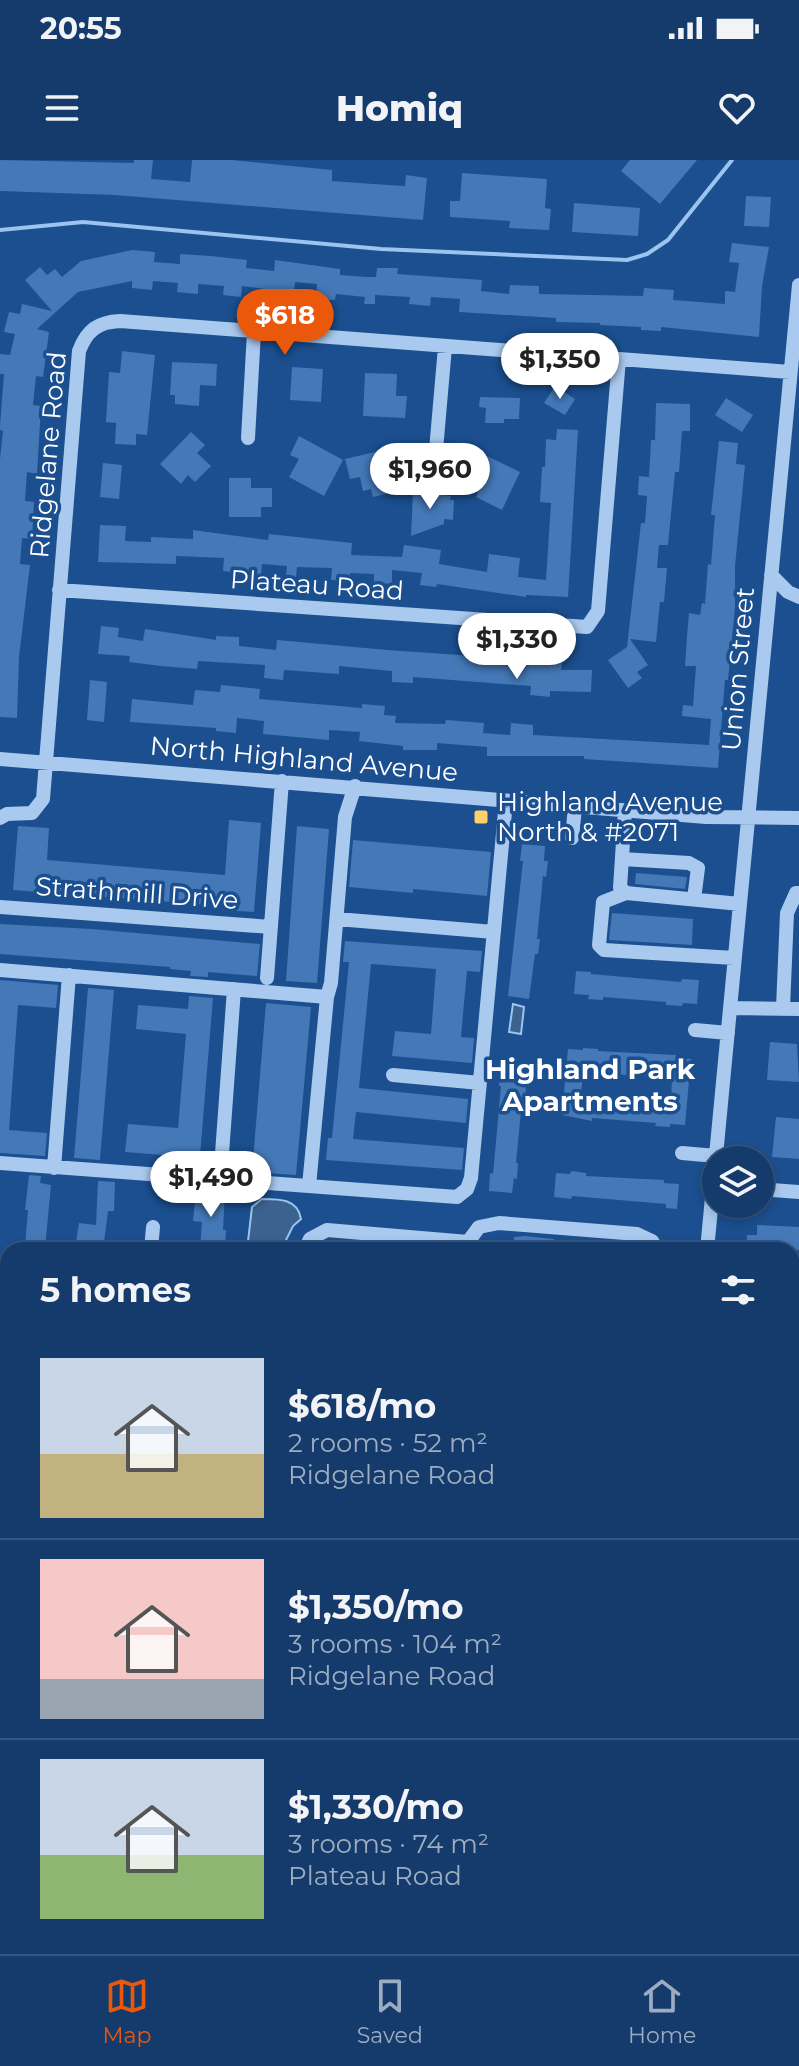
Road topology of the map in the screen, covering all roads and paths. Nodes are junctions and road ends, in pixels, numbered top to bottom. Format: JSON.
{"nodes":[{"id":1,"x":799,"y":285,"type":"edge"},
{"id":2,"x":797,"y":327,"type":"edge"},
{"id":3,"x":254,"y":332,"type":"junction"},
{"id":4,"x":445,"y":347,"type":"junction"},
{"id":5,"x":619,"y":359,"type":"junction"},
{"id":6,"x":790,"y":372,"type":"junction"},
{"id":7,"x":793,"y":407,"type":"edge"},
{"id":8,"x":248,"y":438,"type":"dead end"},
{"id":9,"x":436,"y":450,"type":"dead end"},
{"id":10,"x":771,"y":575,"type":"junction"},
{"id":11,"x":59,"y":590,"type":"junction"},
{"id":12,"x":799,"y":597,"type":"edge"},
{"id":13,"x":0,"y":759,"type":"edge"},
{"id":14,"x":46,"y":762,"type":"junction"},
{"id":15,"x":282,"y":781,"type":"junction"},
{"id":16,"x":355,"y":786,"type":"junction"},
{"id":17,"x":506,"y":801,"type":"junction"},
{"id":18,"x":575,"y":807,"type":"junction"},
{"id":19,"x":625,"y":811,"type":"junction"},
{"id":20,"x":748,"y":817,"type":"junction"},
{"id":21,"x":0,"y":818,"type":"edge"},
{"id":22,"x":799,"y":818,"type":"edge"},
{"id":23,"x":572,"y":838,"type":"dead end"},
{"id":24,"x":622,"y":859,"type":"junction"},
{"id":25,"x":626,"y":893,"type":"junction"},
{"id":26,"x":799,"y":893,"type":"edge"},
{"id":27,"x":694,"y":899,"type":"junction"},
{"id":28,"x":740,"y":904,"type":"junction"},
{"id":29,"x":0,"y":907,"type":"edge"},
{"id":30,"x":337,"y":919,"type":"junction"},
{"id":31,"x":271,"y":927,"type":"junction"},
{"id":32,"x":494,"y":932,"type":"junction"},
{"id":33,"x":734,"y":958,"type":"junction"},
{"id":34,"x":0,"y":970,"type":"edge"},
{"id":35,"x":69,"y":975,"type":"junction"},
{"id":36,"x":267,"y":978,"type":"dead end"},
{"id":37,"x":234,"y":989,"type":"junction"},
{"id":38,"x":327,"y":997,"type":"junction"},
{"id":39,"x":730,"y":1008,"type":"junction"},
{"id":40,"x":783,"y":1008,"type":"junction"},
{"id":41,"x":799,"y":1009,"type":"edge"},
{"id":42,"x":695,"y":1030,"type":"dead end"},
{"id":43,"x":728,"y":1033,"type":"junction"},
{"id":44,"x":393,"y":1075,"type":"dead end"},
{"id":45,"x":480,"y":1083,"type":"junction"},
{"id":46,"x":717,"y":1146,"type":"edge"},
{"id":47,"x":682,"y":1153,"type":"dead end"},
{"id":48,"x":702,"y":1155,"type":"edge"},
{"id":49,"x":0,"y":1163,"type":"edge"},
{"id":50,"x":54,"y":1168,"type":"junction"},
{"id":51,"x":220,"y":1181,"type":"junction"},
{"id":52,"x":309,"y":1186,"type":"junction"},
{"id":53,"x":774,"y":1190,"type":"edge"},
{"id":54,"x":799,"y":1192,"type":"edge"},
{"id":55,"x":710,"y":1218,"type":"edge"},
{"id":56,"x":153,"y":1227,"type":"dead end"},
{"id":57,"x":152,"y":1242,"type":"edge"},
{"id":58,"x":309,"y":1242,"type":"edge"},
{"id":59,"x":433,"y":1242,"type":"edge"},
{"id":60,"x":470,"y":1242,"type":"edge"},
{"id":61,"x":653,"y":1242,"type":"edge"},
{"id":62,"x":708,"y":1242,"type":"edge"}],
"edges":[{"from":1,"to":2,"type":"street","name":"Union Street"},
{"from":2,"to":6,"type":"street","name":"Union Street"},
{"from":3,"to":4,"type":"street","name":"Ridgelane Road"},
{"from":3,"to":8,"type":"street"},
{"from":3,"to":11,"type":"street","name":"Ridgelane Road"},
{"from":4,"to":5,"type":"street","name":"Ridgelane Road"},
{"from":4,"to":9,"type":"street"},
{"from":5,"to":6,"type":"street","name":"Ridgelane Road"},
{"from":5,"to":11,"type":"street","name":"Plateau Road"},
{"from":6,"to":7,"type":"street","name":"Union Street"},
{"from":7,"to":10,"type":"street","name":"Union Street"},
{"from":10,"to":12,"type":"street"},
{"from":10,"to":20,"type":"street","name":"Union Street"},
{"from":11,"to":14,"type":"street","name":"Ridgelane Road"},
{"from":13,"to":14,"type":"street","name":"North Highland Avenue"},
{"from":14,"to":15,"type":"street","name":"North Highland Avenue"},
{"from":14,"to":21,"type":"street","name":"Ridgelane Road"},
{"from":15,"to":16,"type":"street","name":"North Highland Avenue"},
{"from":15,"to":31,"type":"street"},
{"from":16,"to":17,"type":"street","name":"North Highland Avenue"},
{"from":16,"to":30,"type":"street"},
{"from":17,"to":18,"type":"street","name":"North Highland Avenue"},
{"from":17,"to":32,"type":"street"},
{"from":18,"to":19,"type":"street","name":"North Highland Avenue"},
{"from":18,"to":23,"type":"street"},
{"from":19,"to":20,"type":"street","name":"North Highland Avenue"},
{"from":19,"to":24,"type":"street"},
{"from":20,"to":22,"type":"street","name":"North Highland Avenue"},
{"from":20,"to":28,"type":"street","name":"Union Street"},
{"from":24,"to":25,"type":"street"},
{"from":24,"to":27,"type":"street"},
{"from":25,"to":27,"type":"street"},
{"from":25,"to":33,"type":"street"},
{"from":26,"to":40,"type":"street"},
{"from":27,"to":28,"type":"street"},
{"from":28,"to":33,"type":"street","name":"Union Street"},
{"from":29,"to":31,"type":"street","name":"Strathmill Drive"},
{"from":30,"to":32,"type":"street"},
{"from":30,"to":38,"type":"street"},
{"from":31,"to":36,"type":"street"},
{"from":32,"to":45,"type":"street"},
{"from":33,"to":39,"type":"street","name":"Union Street"},
{"from":34,"to":35,"type":"street"},
{"from":35,"to":37,"type":"street"},
{"from":35,"to":50,"type":"street"},
{"from":37,"to":38,"type":"street"},
{"from":37,"to":51,"type":"street"},
{"from":38,"to":52,"type":"street"},
{"from":39,"to":40,"type":"street"},
{"from":39,"to":43,"type":"street","name":"Union Street"},
{"from":40,"to":41,"type":"street"},
{"from":42,"to":43,"type":"street"},
{"from":43,"to":46,"type":"street","name":"Union Street"},
{"from":44,"to":45,"type":"street"},
{"from":45,"to":52,"type":"street"},
{"from":47,"to":48,"type":"street"},
{"from":49,"to":50,"type":"street"},
{"from":50,"to":51,"type":"street"},
{"from":51,"to":52,"type":"street"},
{"from":53,"to":54,"type":"street"},
{"from":55,"to":62,"type":"street","name":"Union Street"},
{"from":56,"to":57,"type":"street"},
{"from":58,"to":59,"type":"street"},
{"from":60,"to":61,"type":"street"}]}
